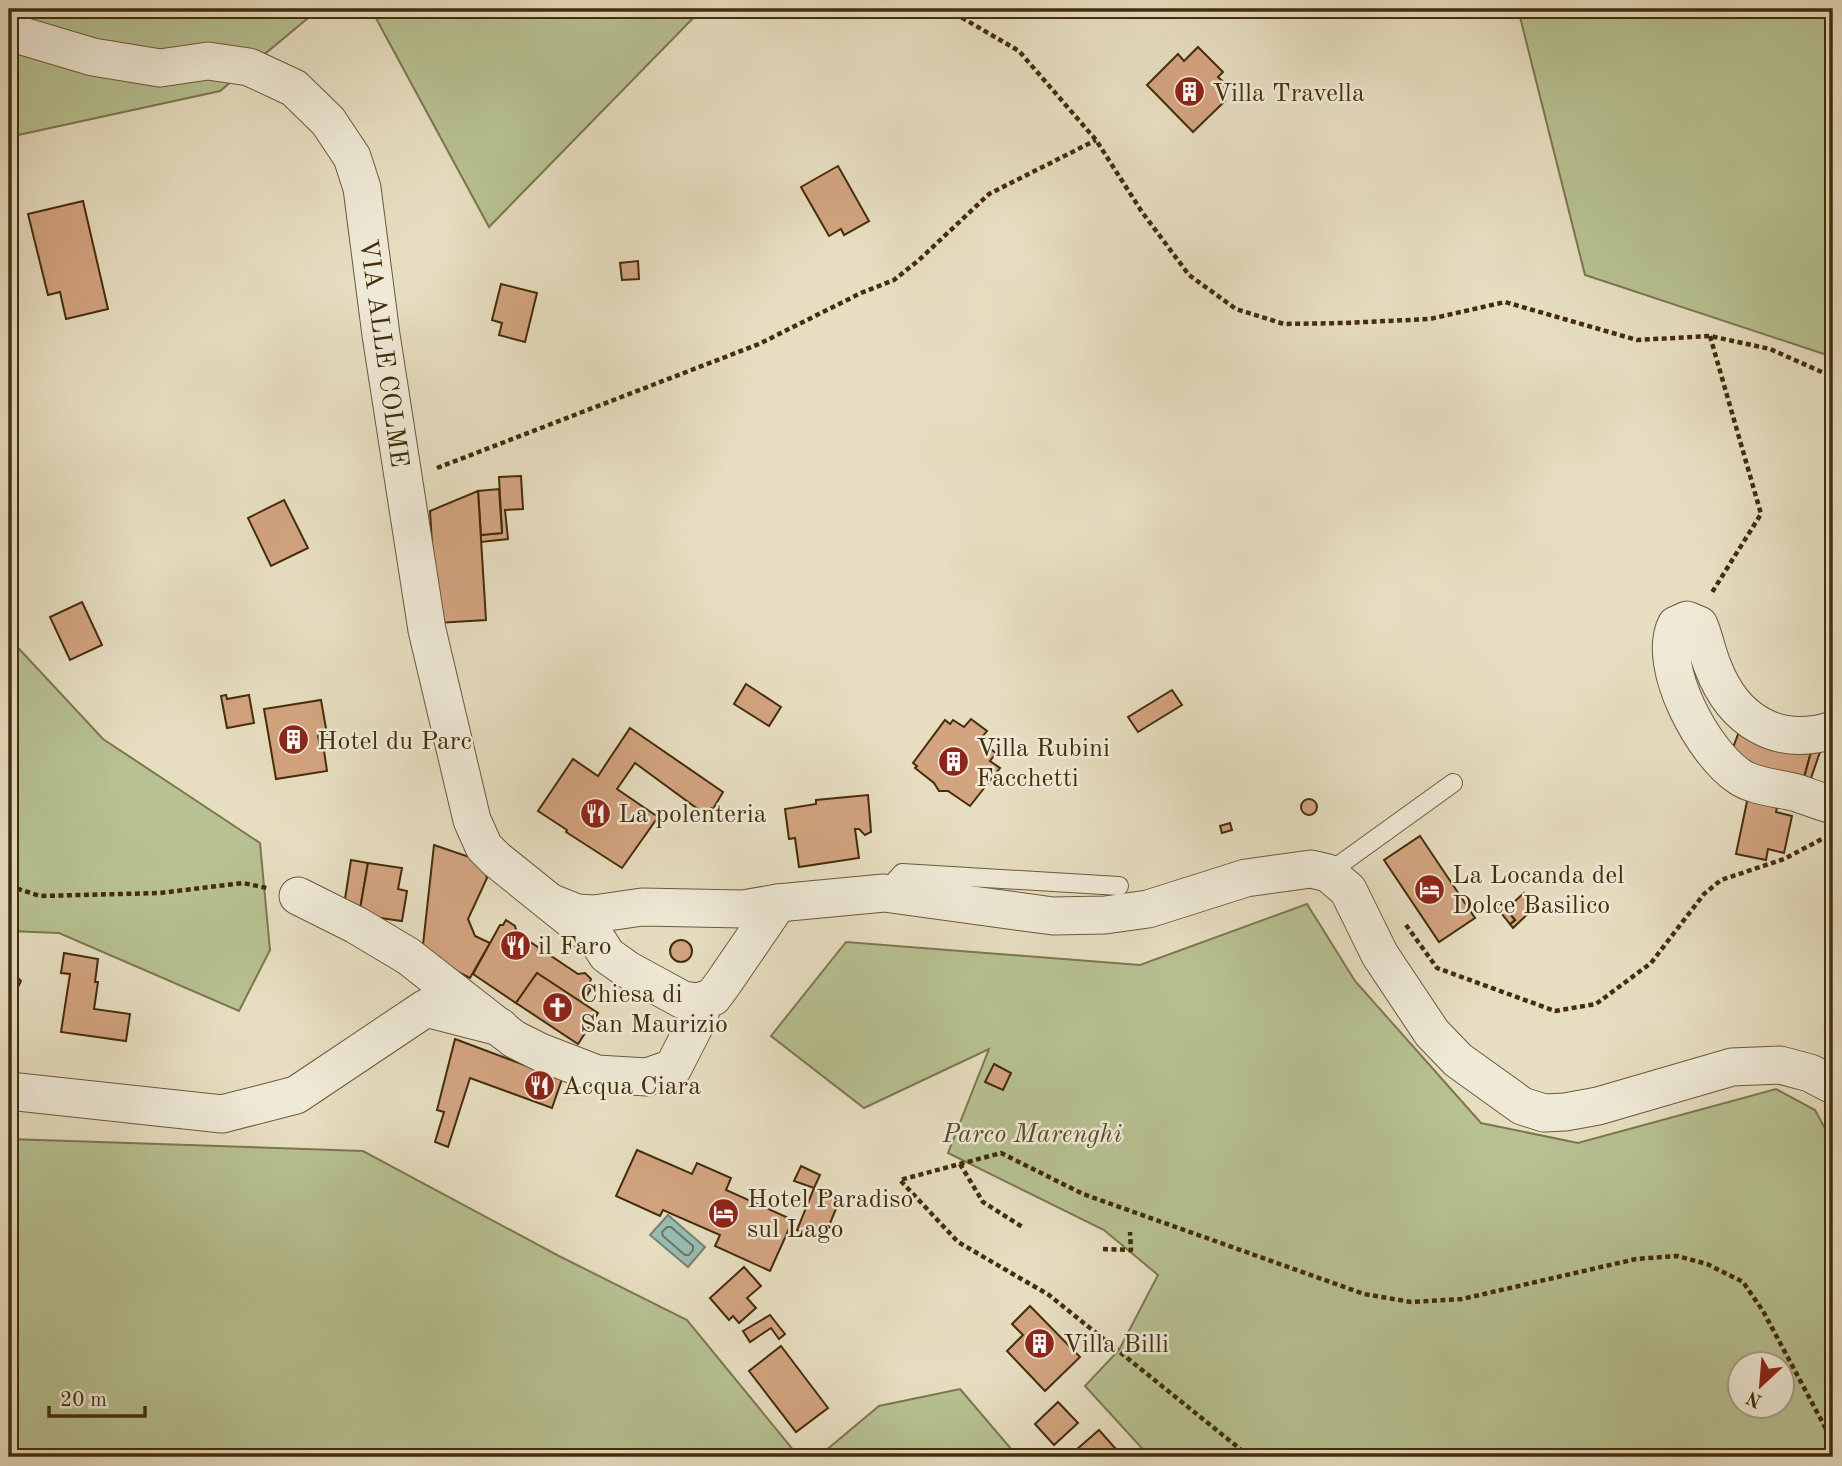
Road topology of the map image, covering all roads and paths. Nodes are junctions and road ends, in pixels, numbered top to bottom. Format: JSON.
{"nodes":[{"id":1,"x":804,"y":9,"type":"edge"},
{"id":2,"x":823,"y":9,"type":"edge"},
{"id":3,"x":947,"y":9,"type":"edge"},
{"id":4,"x":9,"y":32,"type":"edge"},
{"id":5,"x":1096,"y":140,"type":"junction"},
{"id":6,"x":1710,"y":336,"type":"junction"},
{"id":7,"x":1833,"y":377,"type":"edge"},
{"id":8,"x":404,"y":481,"type":"junction"},
{"id":9,"x":1693,"y":621,"type":"junction"},
{"id":10,"x":1833,"y":730,"type":"edge"},
{"id":11,"x":1453,"y":783,"type":"dead end"},
{"id":12,"x":1833,"y":805,"type":"edge"},
{"id":13,"x":1833,"y":832,"type":"edge"},
{"id":14,"x":1328,"y":873,"type":"junction"},
{"id":15,"x":9,"y":886,"type":"edge"},
{"id":16,"x":1119,"y":886,"type":"dead end"},
{"id":17,"x":884,"y":893,"type":"junction"},
{"id":18,"x":298,"y":896,"type":"joint"},
{"id":19,"x":778,"y":903,"type":"junction"},
{"id":20,"x":1400,"y":916,"type":"dead end"},
{"id":21,"x":605,"y":926,"type":"junction"},
{"id":22,"x":698,"y":1002,"type":"junction"},
{"id":23,"x":500,"y":1027,"type":"junction"},
{"id":24,"x":1833,"y":1085,"type":"edge"},
{"id":25,"x":9,"y":1091,"type":"edge"},
{"id":26,"x":960,"y":1164,"type":"junction"},
{"id":27,"x":1024,"y":1228,"type":"dead end"},
{"id":28,"x":1130,"y":1232,"type":"dead end"},
{"id":29,"x":1102,"y":1249,"type":"dead end"},
{"id":30,"x":1833,"y":1442,"type":"edge"},
{"id":31,"x":1250,"y":1457,"type":"edge"}],
"edges":[{"from":1,"to":2,"type":"path"},
{"from":3,"to":5,"type":"path"},
{"from":4,"to":8,"type":"street","name":"VIA ALLE COLME"},
{"from":5,"to":6,"type":"path"},
{"from":5,"to":8,"type":"path"},
{"from":6,"to":7,"type":"path"},
{"from":6,"to":9,"type":"path"},
{"from":8,"to":21,"type":"street","name":"VIA ALLE COLME"},
{"from":9,"to":10,"type":"street"},
{"from":9,"to":12,"type":"street"},
{"from":11,"to":14,"type":"lane"},
{"from":13,"to":20,"type":"path"},
{"from":14,"to":17,"type":"street","name":"VIA ALLE COLME"},
{"from":14,"to":24,"type":"street"},
{"from":15,"to":18,"type":"path"},
{"from":16,"to":17,"type":"lane"},
{"from":17,"to":19,"type":"street","name":"VIA ALLE COLME"},
{"from":18,"to":23,"type":"street"},
{"from":19,"to":21,"type":"street","name":"VIA ALLE COLME"},
{"from":19,"to":22,"type":"street"},
{"from":21,"to":22,"type":"street"},
{"from":22,"to":23,"type":"street"},
{"from":23,"to":25,"type":"street"},
{"from":26,"to":27,"type":"path"},
{"from":26,"to":30,"type":"path"},
{"from":26,"to":31,"type":"path"},
{"from":28,"to":29,"type":"path"}]}
